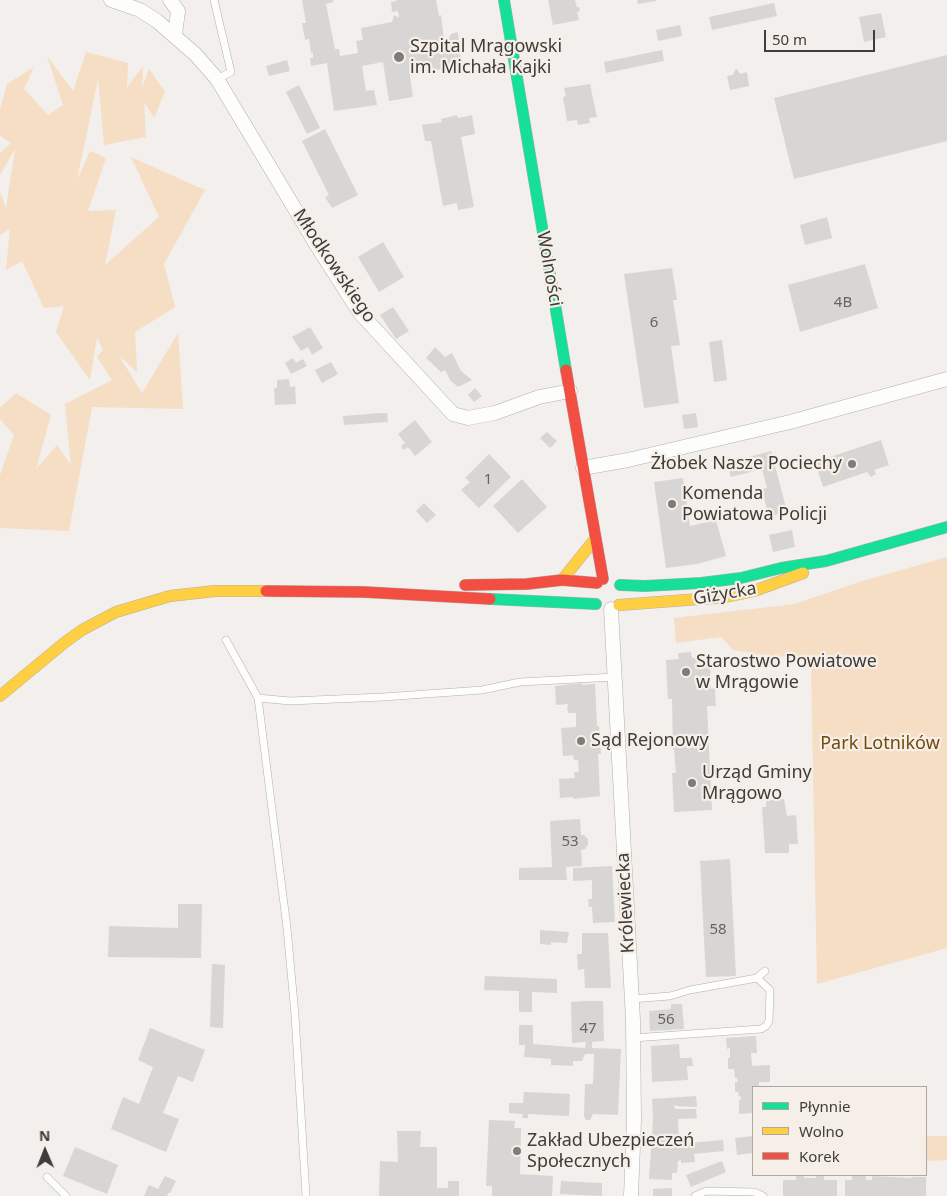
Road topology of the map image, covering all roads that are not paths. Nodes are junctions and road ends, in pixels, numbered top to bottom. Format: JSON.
{"nodes":[{"id":1,"x":111,"y":0,"type":"edge"},
{"id":2,"x":170,"y":0,"type":"edge"},
{"id":3,"x":214,"y":0,"type":"edge"},
{"id":4,"x":504,"y":0,"type":"edge"},
{"id":5,"x":175,"y":35,"type":"junction"},
{"id":6,"x":217,"y":79,"type":"junction"},
{"id":7,"x":947,"y":379,"type":"edge"},
{"id":8,"x":570,"y":391,"type":"junction"},
{"id":9,"x":583,"y":468,"type":"junction"},
{"id":10,"x":947,"y":527,"type":"edge"},
{"id":11,"x":595,"y":539,"type":"junction"},
{"id":12,"x":826,"y":561,"type":"junction"},
{"id":13,"x":562,"y":580,"type":"junction"},
{"id":14,"x":600,"y":581,"type":"junction"},
{"id":15,"x":620,"y":584,"type":"junction"},
{"id":16,"x":364,"y":592,"type":"junction"},
{"id":17,"x":596,"y":604,"type":"junction"},
{"id":18,"x":618,"y":610,"type":"junction"},
{"id":19,"x":226,"y":640,"type":"dead end"},
{"id":20,"x":616,"y":677,"type":"junction"},
{"id":21,"x":0,"y":696,"type":"edge"},
{"id":22,"x":258,"y":698,"type":"junction"},
{"id":23,"x":765,"y":971,"type":"dead end"},
{"id":24,"x":757,"y":978,"type":"junction"},
{"id":25,"x":631,"y":999,"type":"junction"},
{"id":26,"x":633,"y":1038,"type":"junction"},
{"id":27,"x":47,"y":1177,"type":"dead end"},
{"id":28,"x":66,"y":1196,"type":"edge"},
{"id":29,"x":306,"y":1196,"type":"edge"},
{"id":30,"x":631,"y":1196,"type":"edge"},
{"id":31,"x":695,"y":1196,"type":"edge"},
{"id":32,"x":763,"y":1196,"type":"edge"}],
"edges":[{"from":1,"to":5,"type":"street","name":"Młodkowskiego"},
{"from":2,"to":5,"type":"street"},
{"from":3,"to":6,"type":"lane"},
{"from":4,"to":8,"type":"street","name":"Wolności"},
{"from":5,"to":6,"type":"street","name":"Młodkowskiego"},
{"from":6,"to":8,"type":"street","name":"Młodkowskiego"},
{"from":7,"to":9,"type":"street"},
{"from":8,"to":9,"type":"street","name":"Wolności"},
{"from":9,"to":11,"type":"street","name":"Wolności"},
{"from":10,"to":12,"type":"street","name":"Giżycka"},
{"from":11,"to":13,"type":"street"},
{"from":11,"to":14,"type":"street","name":"Wolności"},
{"from":12,"to":15,"type":"street","name":"Giżycka"},
{"from":12,"to":18,"type":"street","name":"Giżycka"},
{"from":13,"to":14,"type":"street"},
{"from":13,"to":16,"type":"street"},
{"from":14,"to":15,"type":"street"},
{"from":14,"to":17,"type":"street"},
{"from":15,"to":18,"type":"street"},
{"from":16,"to":17,"type":"street"},
{"from":16,"to":21,"type":"street"},
{"from":17,"to":18,"type":"street"},
{"from":18,"to":20,"type":"street","name":"Królewiecka"},
{"from":19,"to":22,"type":"lane"},
{"from":20,"to":22,"type":"lane"},
{"from":20,"to":25,"type":"street","name":"Królewiecka"},
{"from":22,"to":29,"type":"lane"},
{"from":23,"to":24,"type":"lane"},
{"from":24,"to":25,"type":"lane"},
{"from":24,"to":26,"type":"lane"},
{"from":25,"to":26,"type":"street","name":"Królewiecka"},
{"from":26,"to":30,"type":"street","name":"Królewiecka"},
{"from":27,"to":28,"type":"lane"},
{"from":31,"to":32,"type":"lane"}]}
